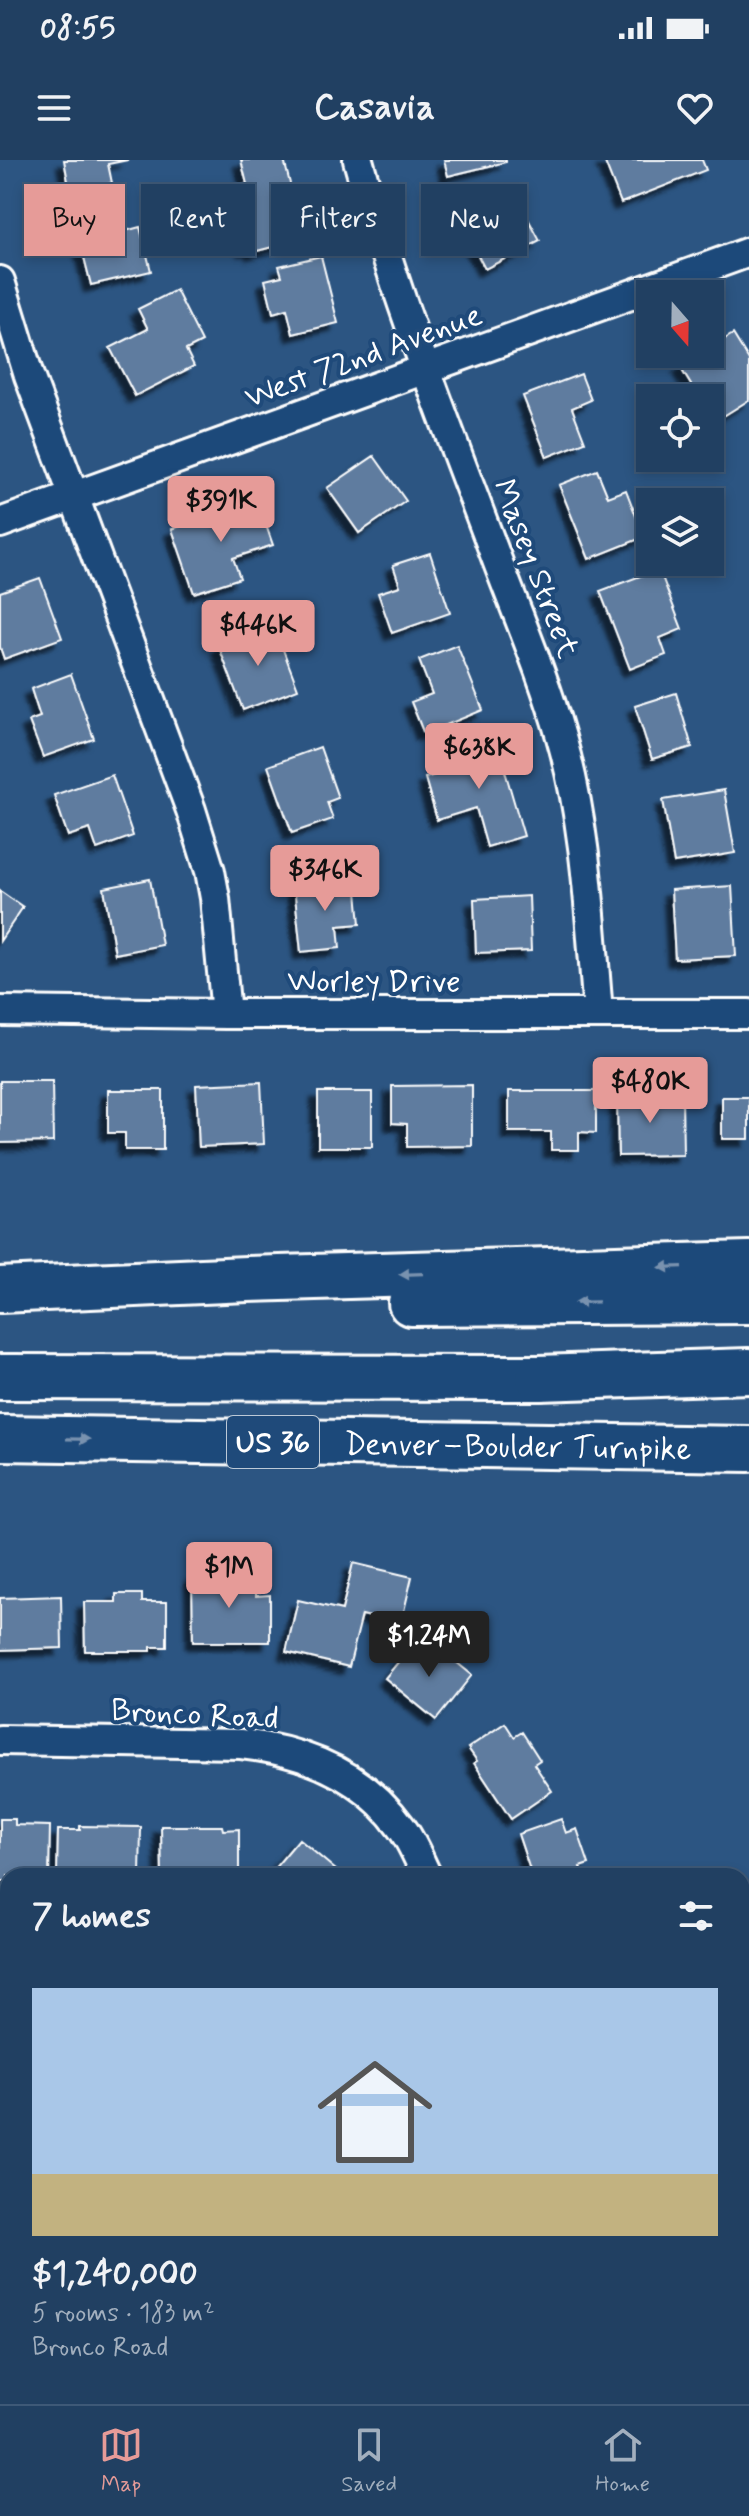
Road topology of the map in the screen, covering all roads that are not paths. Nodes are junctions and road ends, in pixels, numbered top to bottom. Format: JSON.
{"nodes":[{"id":1,"x":358,"y":160,"type":"edge"},
{"id":2,"x":749,"y":252,"type":"edge"},
{"id":3,"x":0,"y":281,"type":"edge"},
{"id":4,"x":427,"y":369,"type":"junction"},
{"id":5,"x":74,"y":495,"type":"junction"},
{"id":6,"x":0,"y":523,"type":"edge"},
{"id":7,"x":0,"y":1011,"type":"edge"},
{"id":8,"x":598,"y":1013,"type":"junction"},
{"id":9,"x":226,"y":1014,"type":"junction"},
{"id":10,"x":749,"y":1014,"type":"edge"},
{"id":11,"x":749,"y":1264,"type":"edge"},
{"id":12,"x":0,"y":1290,"type":"edge"},
{"id":13,"x":0,"y":1300,"type":"edge"},
{"id":14,"x":749,"y":1301,"type":"edge"},
{"id":15,"x":749,"y":1371,"type":"edge"},
{"id":16,"x":0,"y":1377,"type":"edge"},
{"id":17,"x":539,"y":1378,"type":"junction"},
{"id":18,"x":749,"y":1383,"type":"edge"},
{"id":19,"x":0,"y":1438,"type":"edge"},
{"id":20,"x":749,"y":1449,"type":"edge"},
{"id":21,"x":0,"y":1740,"type":"edge"},
{"id":22,"x":423,"y":1868,"type":"edge"}],
"edges":[{"from":1,"to":4,"type":"street","name":"Masey Street"},
{"from":2,"to":4,"type":"street","name":"West 72nd Avenue"},
{"from":3,"to":5,"type":"street"},
{"from":4,"to":5,"type":"street","name":"West 72nd Avenue"},
{"from":4,"to":8,"type":"street","name":"Masey Street"},
{"from":5,"to":6,"type":"street","name":"West 72nd Avenue"},
{"from":5,"to":9,"type":"street"},
{"from":7,"to":9,"type":"street","name":"Worley Drive"},
{"from":8,"to":9,"type":"street","name":"Worley Drive"},
{"from":8,"to":10,"type":"street","name":"Worley Drive"},
{"from":11,"to":12,"type":"highway","one_way":true},
{"from":14,"to":13,"type":"highway","one_way":true},
{"from":15,"to":17,"type":"highway"},
{"from":16,"to":17,"type":"highway"},
{"from":17,"to":18,"type":"highway"},
{"from":19,"to":20,"type":"highway","name":"Denver–Boulder Turnpike","number":"US 36","one_way":true},
{"from":21,"to":22,"type":"street","name":"Bronco Road"}]}
